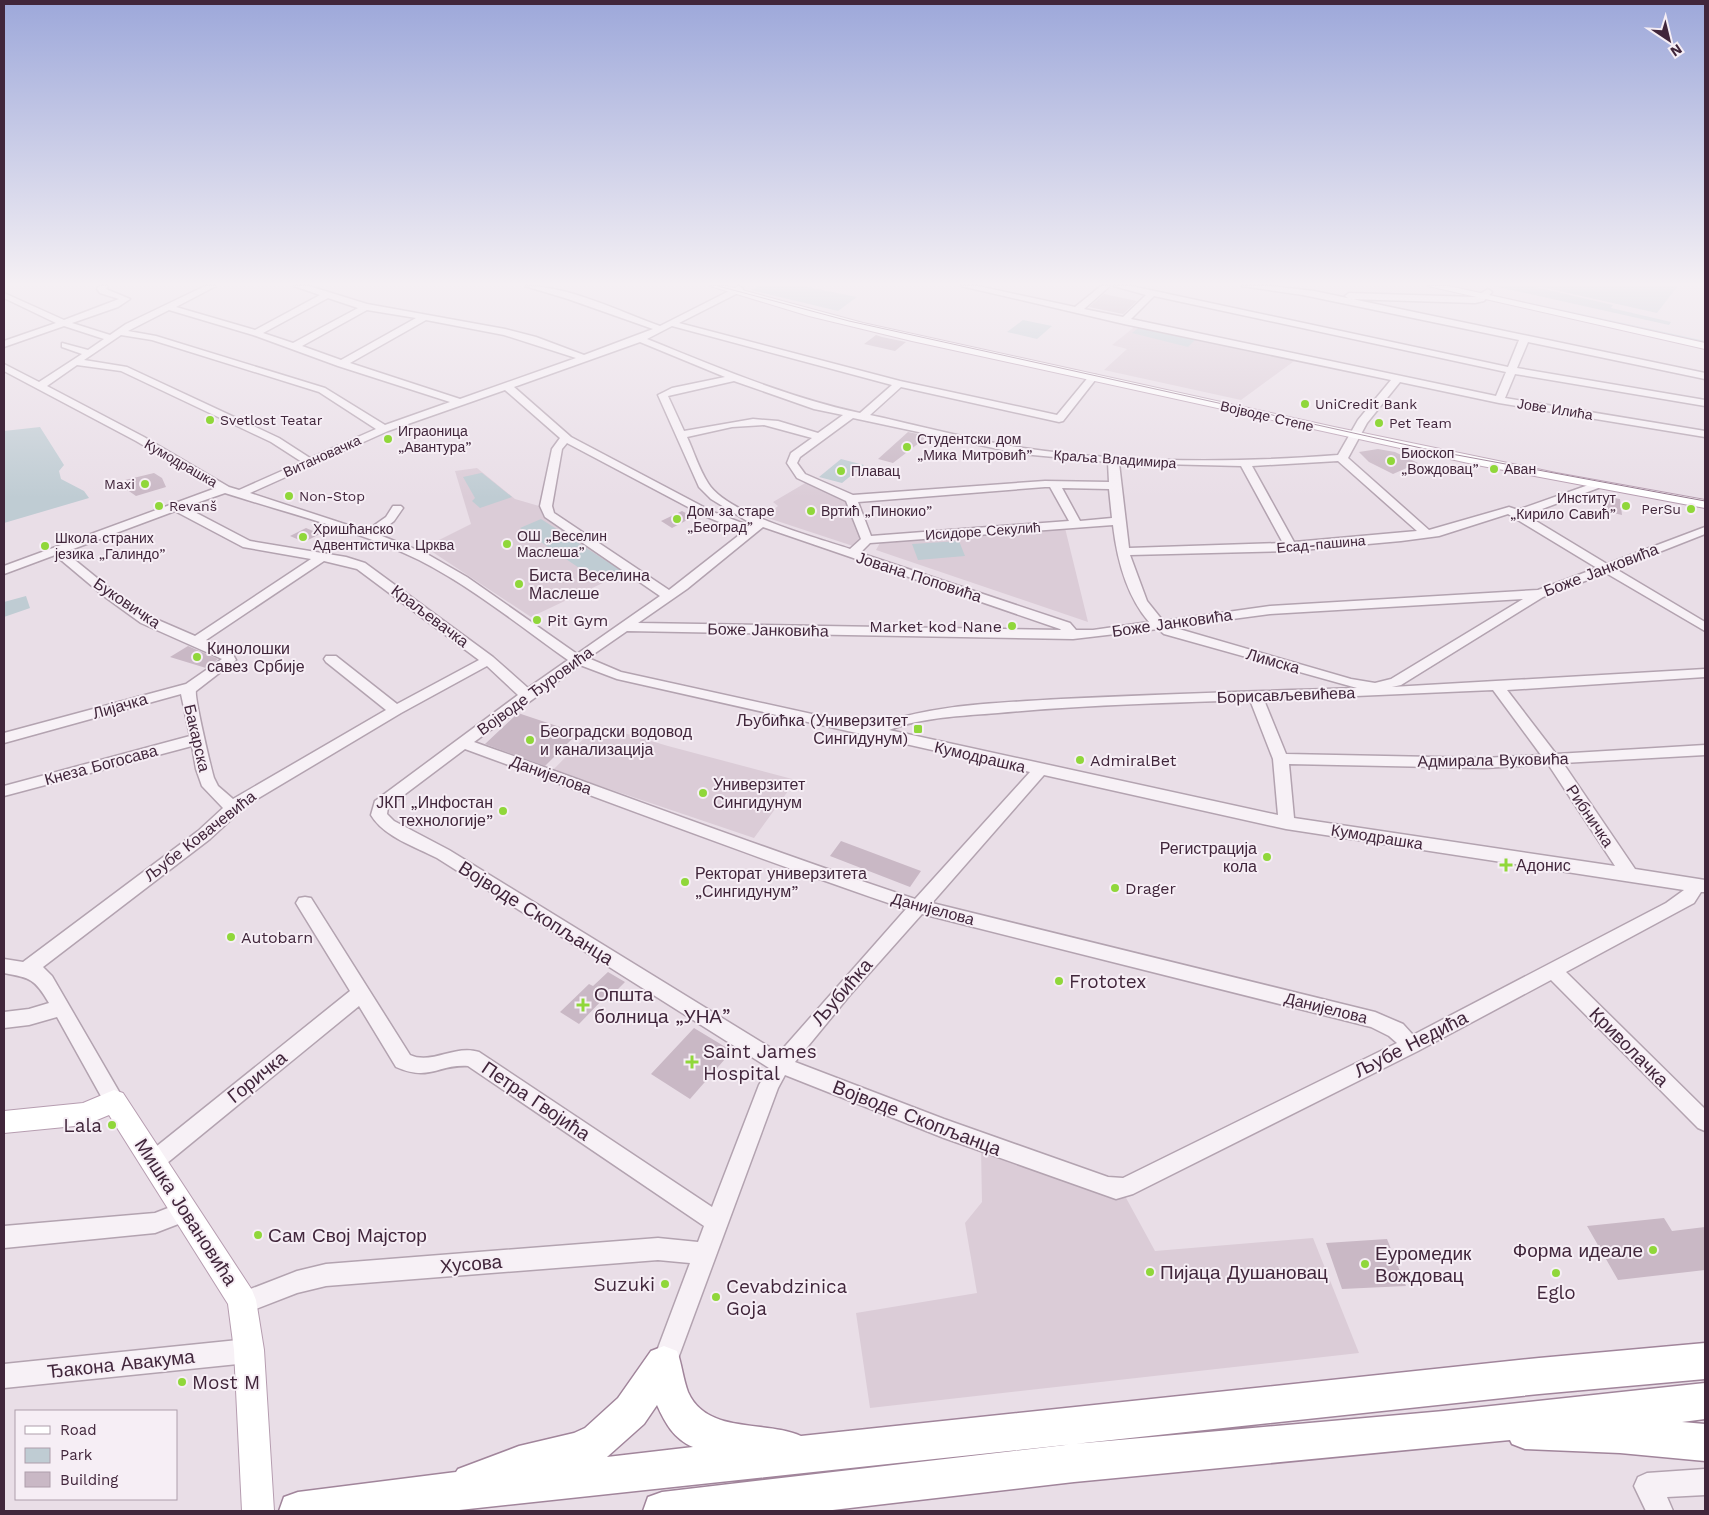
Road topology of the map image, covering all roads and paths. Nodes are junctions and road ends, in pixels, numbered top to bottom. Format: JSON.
{"nodes":[{"id":1,"x":83,"y":357,"type":"edge"},
{"id":2,"x":214,"y":357,"type":"edge"},
{"id":3,"x":322,"y":357,"type":"edge"},
{"id":4,"x":354,"y":357,"type":"edge"},
{"id":5,"x":580,"y":357,"type":"edge"},
{"id":6,"x":591,"y":357,"type":"edge"},
{"id":7,"x":683,"y":357,"type":"edge"},
{"id":8,"x":795,"y":357,"type":"edge"},
{"id":9,"x":1001,"y":357,"type":"edge"},
{"id":10,"x":1024,"y":357,"type":"edge"},
{"id":11,"x":1294,"y":357,"type":"edge"},
{"id":12,"x":1449,"y":357,"type":"edge"},
{"id":13,"x":1517,"y":357,"type":"edge"},
{"id":14,"x":1608,"y":357,"type":"edge"},
{"id":15,"x":585,"y":359,"type":"junction"},
{"id":16,"x":75,"y":362,"type":"junction"},
{"id":17,"x":341,"y":364,"type":"junction"},
{"id":18,"x":4,"y":367,"type":"edge"},
{"id":19,"x":1511,"y":370,"type":"junction"},
{"id":20,"x":1705,"y":376,"type":"edge"},
{"id":21,"x":1092,"y":377,"type":"junction"},
{"id":22,"x":735,"y":378,"type":"junction"},
{"id":23,"x":1397,"y":379,"type":"junction"},
{"id":24,"x":899,"y":384,"type":"junction"},
{"id":25,"x":41,"y":385,"type":"junction"},
{"id":26,"x":507,"y":386,"type":"junction"},
{"id":27,"x":1499,"y":400,"type":"junction"},
{"id":28,"x":460,"y":402,"type":"junction"},
{"id":29,"x":1705,"y":403,"type":"edge"},
{"id":30,"x":850,"y":415,"type":"junction"},
{"id":31,"x":862,"y":417,"type":"junction"},
{"id":32,"x":384,"y":429,"type":"junction"},
{"id":33,"x":1356,"y":432,"type":"junction"},
{"id":34,"x":1705,"y":434,"type":"edge"},
{"id":35,"x":680,"y":435,"type":"junction"},
{"id":36,"x":820,"y":437,"type":"junction"},
{"id":37,"x":567,"y":439,"type":"junction"},
{"id":38,"x":1343,"y":457,"type":"junction"},
{"id":39,"x":1113,"y":460,"type":"junction"},
{"id":40,"x":309,"y":462,"type":"junction"},
{"id":41,"x":1245,"y":464,"type":"junction"},
{"id":42,"x":1054,"y":484,"type":"junction"},
{"id":43,"x":1597,"y":485,"type":"junction"},
{"id":44,"x":1115,"y":486,"type":"junction"},
{"id":45,"x":224,"y":488,"type":"junction"},
{"id":46,"x":240,"y":494,"type":"junction"},
{"id":47,"x":1705,"y":496,"type":"edge"},
{"id":48,"x":851,"y":498,"type":"junction"},
{"id":49,"x":1705,"y":504,"type":"edge"},
{"id":50,"x":176,"y":507,"type":"junction"},
{"id":51,"x":397,"y":508,"type":"dead end"},
{"id":52,"x":1517,"y":513,"type":"junction"},
{"id":53,"x":1120,"y":521,"type":"junction"},
{"id":54,"x":1076,"y":524,"type":"junction"},
{"id":55,"x":756,"y":527,"type":"junction"},
{"id":56,"x":1703,"y":532,"type":"edge"},
{"id":57,"x":1427,"y":534,"type":"junction"},
{"id":58,"x":368,"y":535,"type":"junction"},
{"id":59,"x":867,"y":540,"type":"junction"},
{"id":60,"x":1291,"y":547,"type":"junction"},
{"id":61,"x":56,"y":550,"type":"junction"},
{"id":62,"x":1123,"y":552,"type":"junction"},
{"id":63,"x":851,"y":554,"type":"junction"},
{"id":64,"x":322,"y":558,"type":"junction"},
{"id":65,"x":1608,"y":567,"type":"junction"},
{"id":66,"x":4,"y":570,"type":"edge"},
{"id":67,"x":1540,"y":594,"type":"junction"},
{"id":68,"x":669,"y":596,"type":"junction"},
{"id":69,"x":1160,"y":626,"type":"junction"},
{"id":70,"x":626,"y":627,"type":"junction"},
{"id":71,"x":1705,"y":627,"type":"edge"},
{"id":72,"x":1073,"y":635,"type":"junction"},
{"id":73,"x":196,"y":641,"type":"junction"},
{"id":74,"x":331,"y":659,"type":"dead end"},
{"id":75,"x":229,"y":660,"type":"joint"},
{"id":76,"x":488,"y":660,"type":"junction"},
{"id":77,"x":577,"y":660,"type":"junction"},
{"id":78,"x":1705,"y":673,"type":"edge"},
{"id":79,"x":1400,"y":679,"type":"junction"},
{"id":80,"x":1497,"y":686,"type":"junction"},
{"id":81,"x":190,"y":688,"type":"junction"},
{"id":82,"x":1350,"y":688,"type":"junction"},
{"id":83,"x":1415,"y":690,"type":"junction"},
{"id":84,"x":527,"y":695,"type":"junction"},
{"id":85,"x":1256,"y":697,"type":"junction"},
{"id":86,"x":396,"y":710,"type":"junction"},
{"id":87,"x":871,"y":732,"type":"junction"},
{"id":88,"x":4,"y":738,"type":"edge"},
{"id":89,"x":199,"y":739,"type":"junction"},
{"id":90,"x":462,"y":743,"type":"junction"},
{"id":91,"x":1705,"y":750,"type":"edge"},
{"id":92,"x":1281,"y":759,"type":"junction"},
{"id":93,"x":1552,"y":759,"type":"junction"},
{"id":94,"x":1040,"y":770,"type":"junction"},
{"id":95,"x":4,"y":791,"type":"edge"},
{"id":96,"x":381,"y":805,"type":"joint"},
{"id":97,"x":231,"y":808,"type":"junction"},
{"id":98,"x":1286,"y":823,"type":"junction"},
{"id":99,"x":1629,"y":874,"type":"junction"},
{"id":100,"x":1698,"y":885,"type":"edge"},
{"id":101,"x":305,"y":903,"type":"dead end"},
{"id":102,"x":917,"y":906,"type":"junction"},
{"id":103,"x":4,"y":966,"type":"edge"},
{"id":104,"x":27,"y":969,"type":"junction"},
{"id":105,"x":1553,"y":971,"type":"junction"},
{"id":106,"x":360,"y":994,"type":"junction"},
{"id":107,"x":60,"y":1008,"type":"junction"},
{"id":108,"x":4,"y":1020,"type":"edge"},
{"id":109,"x":1411,"y":1045,"type":"junction"},
{"id":110,"x":781,"y":1065,"type":"junction"},
{"id":111,"x":114,"y":1101,"type":"junction"},
{"id":112,"x":4,"y":1122,"type":"edge"},
{"id":113,"x":1705,"y":1122,"type":"edge"},
{"id":114,"x":154,"y":1161,"type":"junction"},
{"id":115,"x":1116,"y":1189,"type":"joint"},
{"id":116,"x":186,"y":1211,"type":"junction"},
{"id":117,"x":716,"y":1222,"type":"junction"},
{"id":118,"x":4,"y":1237,"type":"edge"},
{"id":119,"x":704,"y":1254,"type":"junction"},
{"id":120,"x":242,"y":1303,"type":"junction"},
{"id":121,"x":244,"y":1351,"type":"junction"},
{"id":122,"x":1705,"y":1361,"type":"edge"},
{"id":123,"x":664,"y":1364,"type":"junction"},
{"id":124,"x":4,"y":1376,"type":"edge"},
{"id":125,"x":1705,"y":1401,"type":"edge"},
{"id":126,"x":1444,"y":1429,"type":"junction"},
{"id":127,"x":1705,"y":1442,"type":"edge"},
{"id":128,"x":802,"y":1455,"type":"junction"},
{"id":129,"x":1705,"y":1482,"type":"edge"},
{"id":130,"x":451,"y":1492,"type":"junction"},
{"id":131,"x":258,"y":1511,"type":"edge"},
{"id":132,"x":298,"y":1511,"type":"edge"},
{"id":133,"x":662,"y":1511,"type":"edge"},
{"id":134,"x":668,"y":1511,"type":"edge"},
{"id":135,"x":1660,"y":1511,"type":"edge"}],
"edges":[{"from":1,"to":16,"type":"street"},
{"from":2,"to":32,"type":"street"},
{"from":3,"to":17,"type":"street"},
{"from":4,"to":17,"type":"street"},
{"from":5,"to":15,"type":"street"},
{"from":6,"to":15,"type":"street","name":"Витановачка"},
{"from":7,"to":22,"type":"street","name":"Краља Владимира"},
{"from":8,"to":24,"type":"street"},
{"from":9,"to":21,"type":"main road","name":"Војводе Степе"},
{"from":10,"to":33,"type":"main road","name":"Војводе Степе"},
{"from":11,"to":23,"type":"street","name":"Јове Илића"},
{"from":12,"to":19,"type":"street"},
{"from":13,"to":19,"type":"street"},
{"from":14,"to":20,"type":"street"},
{"from":15,"to":26,"type":"street","name":"Витановачка"},
{"from":16,"to":25,"type":"street"},
{"from":16,"to":40,"type":"street"},
{"from":17,"to":28,"type":"street"},
{"from":18,"to":25,"type":"street","name":"Кумодрашка"},
{"from":19,"to":27,"type":"street"},
{"from":19,"to":29,"type":"street"},
{"from":21,"to":24,"type":"street"},
{"from":21,"to":33,"type":"main road","name":"Војводе Степе"},
{"from":22,"to":30,"type":"street","name":"Краља Владимира"},
{"from":22,"to":35,"type":"street"},
{"from":23,"to":27,"type":"street","name":"Јове Илића"},
{"from":23,"to":33,"type":"street"},
{"from":24,"to":31,"type":"street"},
{"from":25,"to":45,"type":"street","name":"Кумодрашка"},
{"from":26,"to":28,"type":"street","name":"Витановачка"},
{"from":26,"to":37,"type":"street","name":"Јована Поповића"},
{"from":27,"to":34,"type":"street","name":"Јове Илића"},
{"from":28,"to":32,"type":"street","name":"Витановачка"},
{"from":30,"to":31,"type":"street","name":"Краља Владимира"},
{"from":30,"to":36,"type":"street"},
{"from":31,"to":39,"type":"street","name":"Краља Владимира"},
{"from":32,"to":40,"type":"street","name":"Витановачка"},
{"from":33,"to":38,"type":"street"},
{"from":33,"to":43,"type":"main road","name":"Војводе Степе"},
{"from":33,"to":47,"type":"main road","name":"Војводе Степе"},
{"from":35,"to":36,"type":"street"},
{"from":35,"to":55,"type":"street"},
{"from":36,"to":48,"type":"street"},
{"from":37,"to":55,"type":"street","name":"Јована Поповића"},
{"from":37,"to":68,"type":"street"},
{"from":38,"to":41,"type":"street","name":"Краља Владимира"},
{"from":38,"to":57,"type":"street"},
{"from":39,"to":41,"type":"street","name":"Краља Владимира"},
{"from":39,"to":44,"type":"street","name":"Лимска"},
{"from":40,"to":46,"type":"street","name":"Витановачка"},
{"from":41,"to":60,"type":"street"},
{"from":42,"to":44,"type":"street"},
{"from":42,"to":48,"type":"street"},
{"from":42,"to":54,"type":"street"},
{"from":43,"to":49,"type":"main road","name":"Војводе Степе"},
{"from":43,"to":52,"type":"street","name":"Есад-пашина"},
{"from":44,"to":53,"type":"street","name":"Лимска"},
{"from":45,"to":46,"type":"street","name":"Кумодрашка"},
{"from":45,"to":50,"type":"street"},
{"from":46,"to":58,"type":"street","name":"Кумодрашка"},
{"from":48,"to":59,"type":"street"},
{"from":50,"to":61,"type":"street"},
{"from":50,"to":64,"type":"street","name":"Краљевачка"},
{"from":51,"to":58,"type":"street"},
{"from":52,"to":57,"type":"street","name":"Есад-пашина"},
{"from":52,"to":65,"type":"street"},
{"from":53,"to":54,"type":"street","name":"Исидоре Секулић"},
{"from":53,"to":62,"type":"street","name":"Лимска"},
{"from":54,"to":59,"type":"street","name":"Исидоре Секулић"},
{"from":55,"to":63,"type":"street","name":"Јована Поповића"},
{"from":55,"to":68,"type":"street","name":"Војводе Ђуровића"},
{"from":56,"to":65,"type":"street","name":"Боже Јанковића"},
{"from":57,"to":60,"type":"street","name":"Есад-пашина"},
{"from":58,"to":77,"type":"street","name":"Кумодрашка"},
{"from":59,"to":63,"type":"street"},
{"from":60,"to":62,"type":"street","name":"Есад-пашина"},
{"from":61,"to":66,"type":"street"},
{"from":61,"to":73,"type":"street","name":"Буковичка"},
{"from":62,"to":69,"type":"street","name":"Лимска"},
{"from":63,"to":72,"type":"street","name":"Јована Поповића"},
{"from":64,"to":73,"type":"street"},
{"from":64,"to":76,"type":"street","name":"Краљевачка"},
{"from":65,"to":67,"type":"street","name":"Боже Јанковића"},
{"from":65,"to":71,"type":"street"},
{"from":67,"to":69,"type":"street","name":"Боже Јанковића"},
{"from":67,"to":79,"type":"street","name":"Лимска"},
{"from":68,"to":70,"type":"street","name":"Војводе Ђуровића"},
{"from":69,"to":72,"type":"street","name":"Боже Јанковића"},
{"from":69,"to":82,"type":"street","name":"Лимска"},
{"from":70,"to":72,"type":"street","name":"Боже Јанковића"},
{"from":70,"to":77,"type":"street","name":"Војводе Ђуровића"},
{"from":73,"to":75,"type":"street","name":"Буковичка"},
{"from":74,"to":86,"type":"street"},
{"from":75,"to":81,"type":"street","name":"Лијачка"},
{"from":76,"to":84,"type":"street","name":"Краљевачка"},
{"from":76,"to":86,"type":"street","name":"Љубе Ковачевића"},
{"from":77,"to":84,"type":"street","name":"Војводе Ђуровића"},
{"from":77,"to":87,"type":"street","name":"Кумодрашка"},
{"from":78,"to":80,"type":"street","name":"Борисављевићева"},
{"from":79,"to":82,"type":"street","name":"Лимска"},
{"from":79,"to":83,"type":"street"},
{"from":80,"to":83,"type":"street","name":"Борисављевићева"},
{"from":80,"to":93,"type":"street","name":"Рибничка"},
{"from":81,"to":88,"type":"street","name":"Лијачка"},
{"from":81,"to":89,"type":"street","name":"Бакарска"},
{"from":82,"to":83,"type":"street","name":"Борисављевићева"},
{"from":82,"to":85,"type":"street","name":"Борисављевићева"},
{"from":84,"to":90,"type":"street","name":"Војводе Ђуровића"},
{"from":85,"to":87,"type":"street","name":"Борисављевићева"},
{"from":85,"to":92,"type":"street"},
{"from":86,"to":97,"type":"street","name":"Љубе Ковачевића"},
{"from":87,"to":94,"type":"street","name":"Кумодрашка"},
{"from":89,"to":95,"type":"street","name":"Кнеза Богосава"},
{"from":89,"to":97,"type":"street","name":"Бакарска"},
{"from":90,"to":96,"type":"street","name":"Војводе Ђуровића"},
{"from":90,"to":102,"type":"street","name":"Данијелова"},
{"from":91,"to":93,"type":"street","name":"Адмирала Вуковића"},
{"from":92,"to":93,"type":"street","name":"Адмирала Вуковића"},
{"from":92,"to":98,"type":"street"},
{"from":93,"to":99,"type":"street","name":"Рибничка"},
{"from":94,"to":98,"type":"street","name":"Кумодрашка"},
{"from":94,"to":102,"type":"street","name":"Љубићка"},
{"from":96,"to":110,"type":"street","name":"Војводе Скопљанца"},
{"from":97,"to":104,"type":"street","name":"Љубе Ковачевића"},
{"from":98,"to":99,"type":"street","name":"Кумодрашка"},
{"from":99,"to":100,"type":"street","name":"Кумодрашка"},
{"from":100,"to":105,"type":"street","name":"Љубе Недића"},
{"from":101,"to":106,"type":"street","name":"Петра Гвојића"},
{"from":102,"to":109,"type":"street","name":"Данијелова"},
{"from":102,"to":110,"type":"street","name":"Љубићка"},
{"from":103,"to":104,"type":"street","name":"Мишка Јовановића"},
{"from":104,"to":107,"type":"street","name":"Мишка Јовановића"},
{"from":105,"to":109,"type":"street","name":"Љубе Недића"},
{"from":105,"to":113,"type":"street","name":"Криволачка"},
{"from":106,"to":114,"type":"street","name":"Горичка"},
{"from":106,"to":117,"type":"street","name":"Петра Гвојића"},
{"from":107,"to":108,"type":"street"},
{"from":107,"to":111,"type":"street","name":"Мишка Јовановића"},
{"from":109,"to":115,"type":"street","name":"Љубе Недића"},
{"from":110,"to":115,"type":"street","name":"Војводе Скопљанца"},
{"from":110,"to":117,"type":"street","name":"Љубићка"},
{"from":111,"to":112,"type":"main road"},
{"from":111,"to":114,"type":"main road","name":"Мишка Јовановића"},
{"from":114,"to":116,"type":"main road","name":"Мишка Јовановића"},
{"from":116,"to":118,"type":"street"},
{"from":116,"to":120,"type":"main road","name":"Мишка Јовановића"},
{"from":117,"to":119,"type":"street","name":"Љубићка"},
{"from":119,"to":120,"type":"street","name":"Хусова"},
{"from":119,"to":123,"type":"street","name":"Љубићка"},
{"from":120,"to":121,"type":"main road","name":"Мишка Јовановића"},
{"from":121,"to":124,"type":"street","name":"Ђакона Авакума"},
{"from":121,"to":131,"type":"main road","name":"Мишка Јовановића"},
{"from":122,"to":128,"type":"highway"},
{"from":123,"to":128,"type":"highway"},
{"from":123,"to":130,"type":"highway"},
{"from":125,"to":126,"type":"highway"},
{"from":126,"to":127,"type":"highway"},
{"from":126,"to":134,"type":"highway"},
{"from":128,"to":130,"type":"highway"},
{"from":129,"to":135,"type":"street"},
{"from":130,"to":132,"type":"highway"},
{"from":133,"to":134,"type":"highway"}]}
